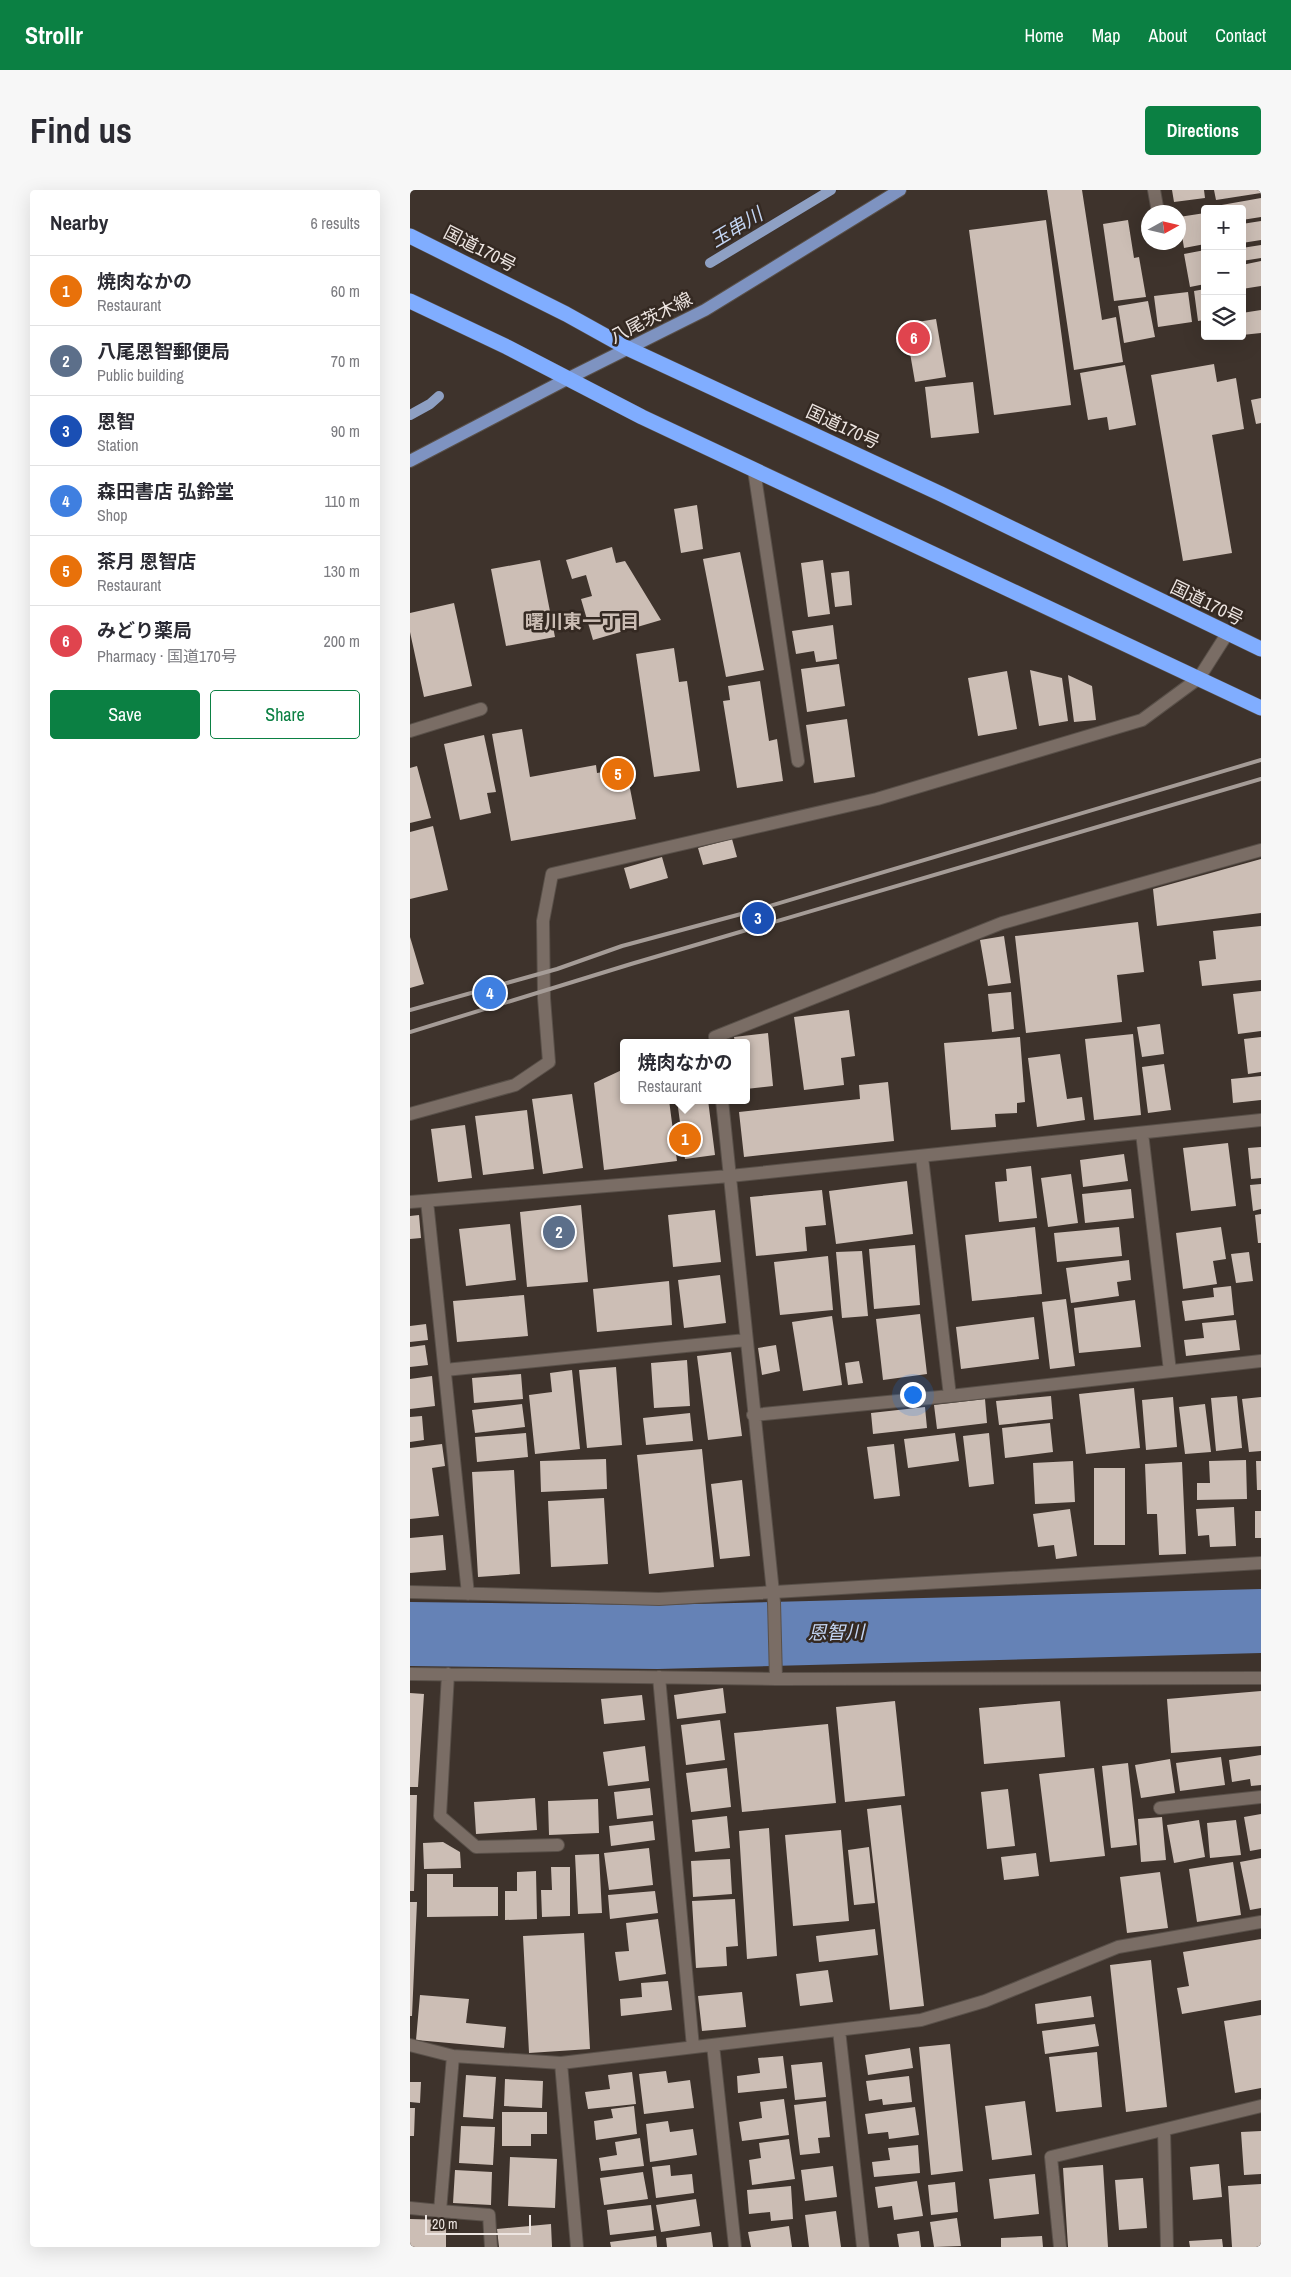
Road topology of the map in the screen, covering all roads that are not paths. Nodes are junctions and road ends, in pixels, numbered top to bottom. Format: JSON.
{"nodes":[{"id":1,"x":900,"y":190,"type":"edge"},
{"id":2,"x":1154,"y":190,"type":"edge"},
{"id":3,"x":1157,"y":205,"type":"edge"},
{"id":4,"x":410,"y":236,"type":"edge"},
{"id":5,"x":410,"y":301,"type":"edge"},
{"id":6,"x":629,"y":349,"type":"junction"},
{"id":7,"x":567,"y":379,"type":"junction"},
{"id":8,"x":410,"y":461,"type":"edge"},
{"id":9,"x":754,"y":470,"type":"junction"},
{"id":10,"x":1227,"y":634,"type":"junction"},
{"id":11,"x":1261,"y":649,"type":"edge"},
{"id":12,"x":1199,"y":678,"type":"junction"},
{"id":13,"x":1261,"y":708,"type":"edge"},
{"id":14,"x":480,"y":710,"type":"dead end"},
{"id":15,"x":410,"y":731,"type":"edge"},
{"id":16,"x":798,"y":761,"type":"dead end"},
{"id":17,"x":1261,"y":850,"type":"edge"},
{"id":18,"x":715,"y":1039,"type":"edge"},
{"id":19,"x":722,"y":1104,"type":"edge"},
{"id":20,"x":410,"y":1114,"type":"edge"},
{"id":21,"x":1261,"y":1120,"type":"edge"},
{"id":22,"x":1142,"y":1133,"type":"junction"},
{"id":23,"x":922,"y":1157,"type":"junction"},
{"id":24,"x":730,"y":1176,"type":"junction"},
{"id":25,"x":427,"y":1201,"type":"junction"},
{"id":26,"x":410,"y":1202,"type":"edge"},
{"id":27,"x":746,"y":1340,"type":"junction"},
{"id":28,"x":1261,"y":1361,"type":"edge"},
{"id":29,"x":445,"y":1370,"type":"junction"},
{"id":30,"x":1170,"y":1371,"type":"junction"},
{"id":31,"x":950,"y":1396,"type":"junction"},
{"id":32,"x":753,"y":1415,"type":"junction"},
{"id":33,"x":1261,"y":1563,"type":"edge"},
{"id":34,"x":410,"y":1592,"type":"edge"},
{"id":35,"x":468,"y":1594,"type":"junction"},
{"id":36,"x":773,"y":1597,"type":"junction"},
{"id":37,"x":410,"y":1674,"type":"edge"},
{"id":38,"x":448,"y":1674,"type":"junction"},
{"id":39,"x":659,"y":1677,"type":"junction"},
{"id":40,"x":1261,"y":1678,"type":"edge"},
{"id":41,"x":776,"y":1679,"type":"junction"},
{"id":42,"x":1261,"y":1797,"type":"edge"},
{"id":43,"x":1160,"y":1808,"type":"dead end"},
{"id":44,"x":558,"y":1845,"type":"dead end"},
{"id":45,"x":1261,"y":1922,"type":"edge"},
{"id":46,"x":839,"y":2030,"type":"junction"},
{"id":47,"x":713,"y":2045,"type":"junction"},
{"id":48,"x":410,"y":2046,"type":"edge"},
{"id":49,"x":693,"y":2047,"type":"junction"},
{"id":50,"x":453,"y":2056,"type":"junction"},
{"id":51,"x":561,"y":2063,"type":"junction"},
{"id":52,"x":1261,"y":2106,"type":"edge"},
{"id":53,"x":1164,"y":2130,"type":"junction"},
{"id":54,"x":410,"y":2208,"type":"edge"},
{"id":55,"x":440,"y":2211,"type":"junction"},
{"id":56,"x":491,"y":2247,"type":"edge"},
{"id":57,"x":577,"y":2247,"type":"edge"},
{"id":58,"x":735,"y":2247,"type":"edge"},
{"id":59,"x":863,"y":2247,"type":"edge"},
{"id":60,"x":1060,"y":2247,"type":"edge"},
{"id":61,"x":1167,"y":2247,"type":"edge"}],
"edges":[{"from":1,"to":6,"type":"main road","name":"八尾茨木線"},
{"from":2,"to":3,"type":"street"},
{"from":4,"to":6,"type":"highway","name":"国道170号"},
{"from":5,"to":7,"type":"highway"},
{"from":6,"to":7,"type":"main road","name":"八尾茨木線"},
{"from":6,"to":10,"type":"highway","name":"国道170号"},
{"from":7,"to":8,"type":"main road","name":"八尾茨木線"},
{"from":7,"to":9,"type":"highway"},
{"from":9,"to":12,"type":"highway"},
{"from":9,"to":16,"type":"street"},
{"from":10,"to":11,"type":"highway","name":"国道170号"},
{"from":10,"to":12,"type":"street"},
{"from":12,"to":13,"type":"highway"},
{"from":12,"to":20,"type":"street"},
{"from":14,"to":15,"type":"street"},
{"from":17,"to":18,"type":"street"},
{"from":19,"to":24,"type":"street"},
{"from":21,"to":22,"type":"street"},
{"from":22,"to":23,"type":"street"},
{"from":22,"to":30,"type":"street"},
{"from":23,"to":24,"type":"street"},
{"from":23,"to":31,"type":"street"},
{"from":24,"to":25,"type":"street"},
{"from":24,"to":27,"type":"street"},
{"from":25,"to":26,"type":"street"},
{"from":25,"to":29,"type":"street"},
{"from":27,"to":29,"type":"street"},
{"from":27,"to":32,"type":"street"},
{"from":28,"to":30,"type":"street"},
{"from":29,"to":35,"type":"street"},
{"from":30,"to":31,"type":"street"},
{"from":31,"to":32,"type":"street"},
{"from":32,"to":36,"type":"street"},
{"from":33,"to":36,"type":"street"},
{"from":34,"to":35,"type":"street"},
{"from":35,"to":36,"type":"street"},
{"from":36,"to":41,"type":"street"},
{"from":37,"to":38,"type":"street"},
{"from":38,"to":39,"type":"street"},
{"from":38,"to":44,"type":"street"},
{"from":39,"to":41,"type":"street"},
{"from":39,"to":49,"type":"street"},
{"from":40,"to":41,"type":"street"},
{"from":42,"to":43,"type":"street"},
{"from":45,"to":46,"type":"street"},
{"from":46,"to":47,"type":"street"},
{"from":46,"to":59,"type":"street"},
{"from":47,"to":49,"type":"street"},
{"from":47,"to":58,"type":"street"},
{"from":48,"to":50,"type":"street"},
{"from":49,"to":51,"type":"street"},
{"from":50,"to":51,"type":"street"},
{"from":50,"to":55,"type":"street"},
{"from":51,"to":57,"type":"street"},
{"from":52,"to":53,"type":"street"},
{"from":53,"to":60,"type":"street"},
{"from":53,"to":61,"type":"street"},
{"from":54,"to":55,"type":"street"},
{"from":55,"to":56,"type":"street"}]}
